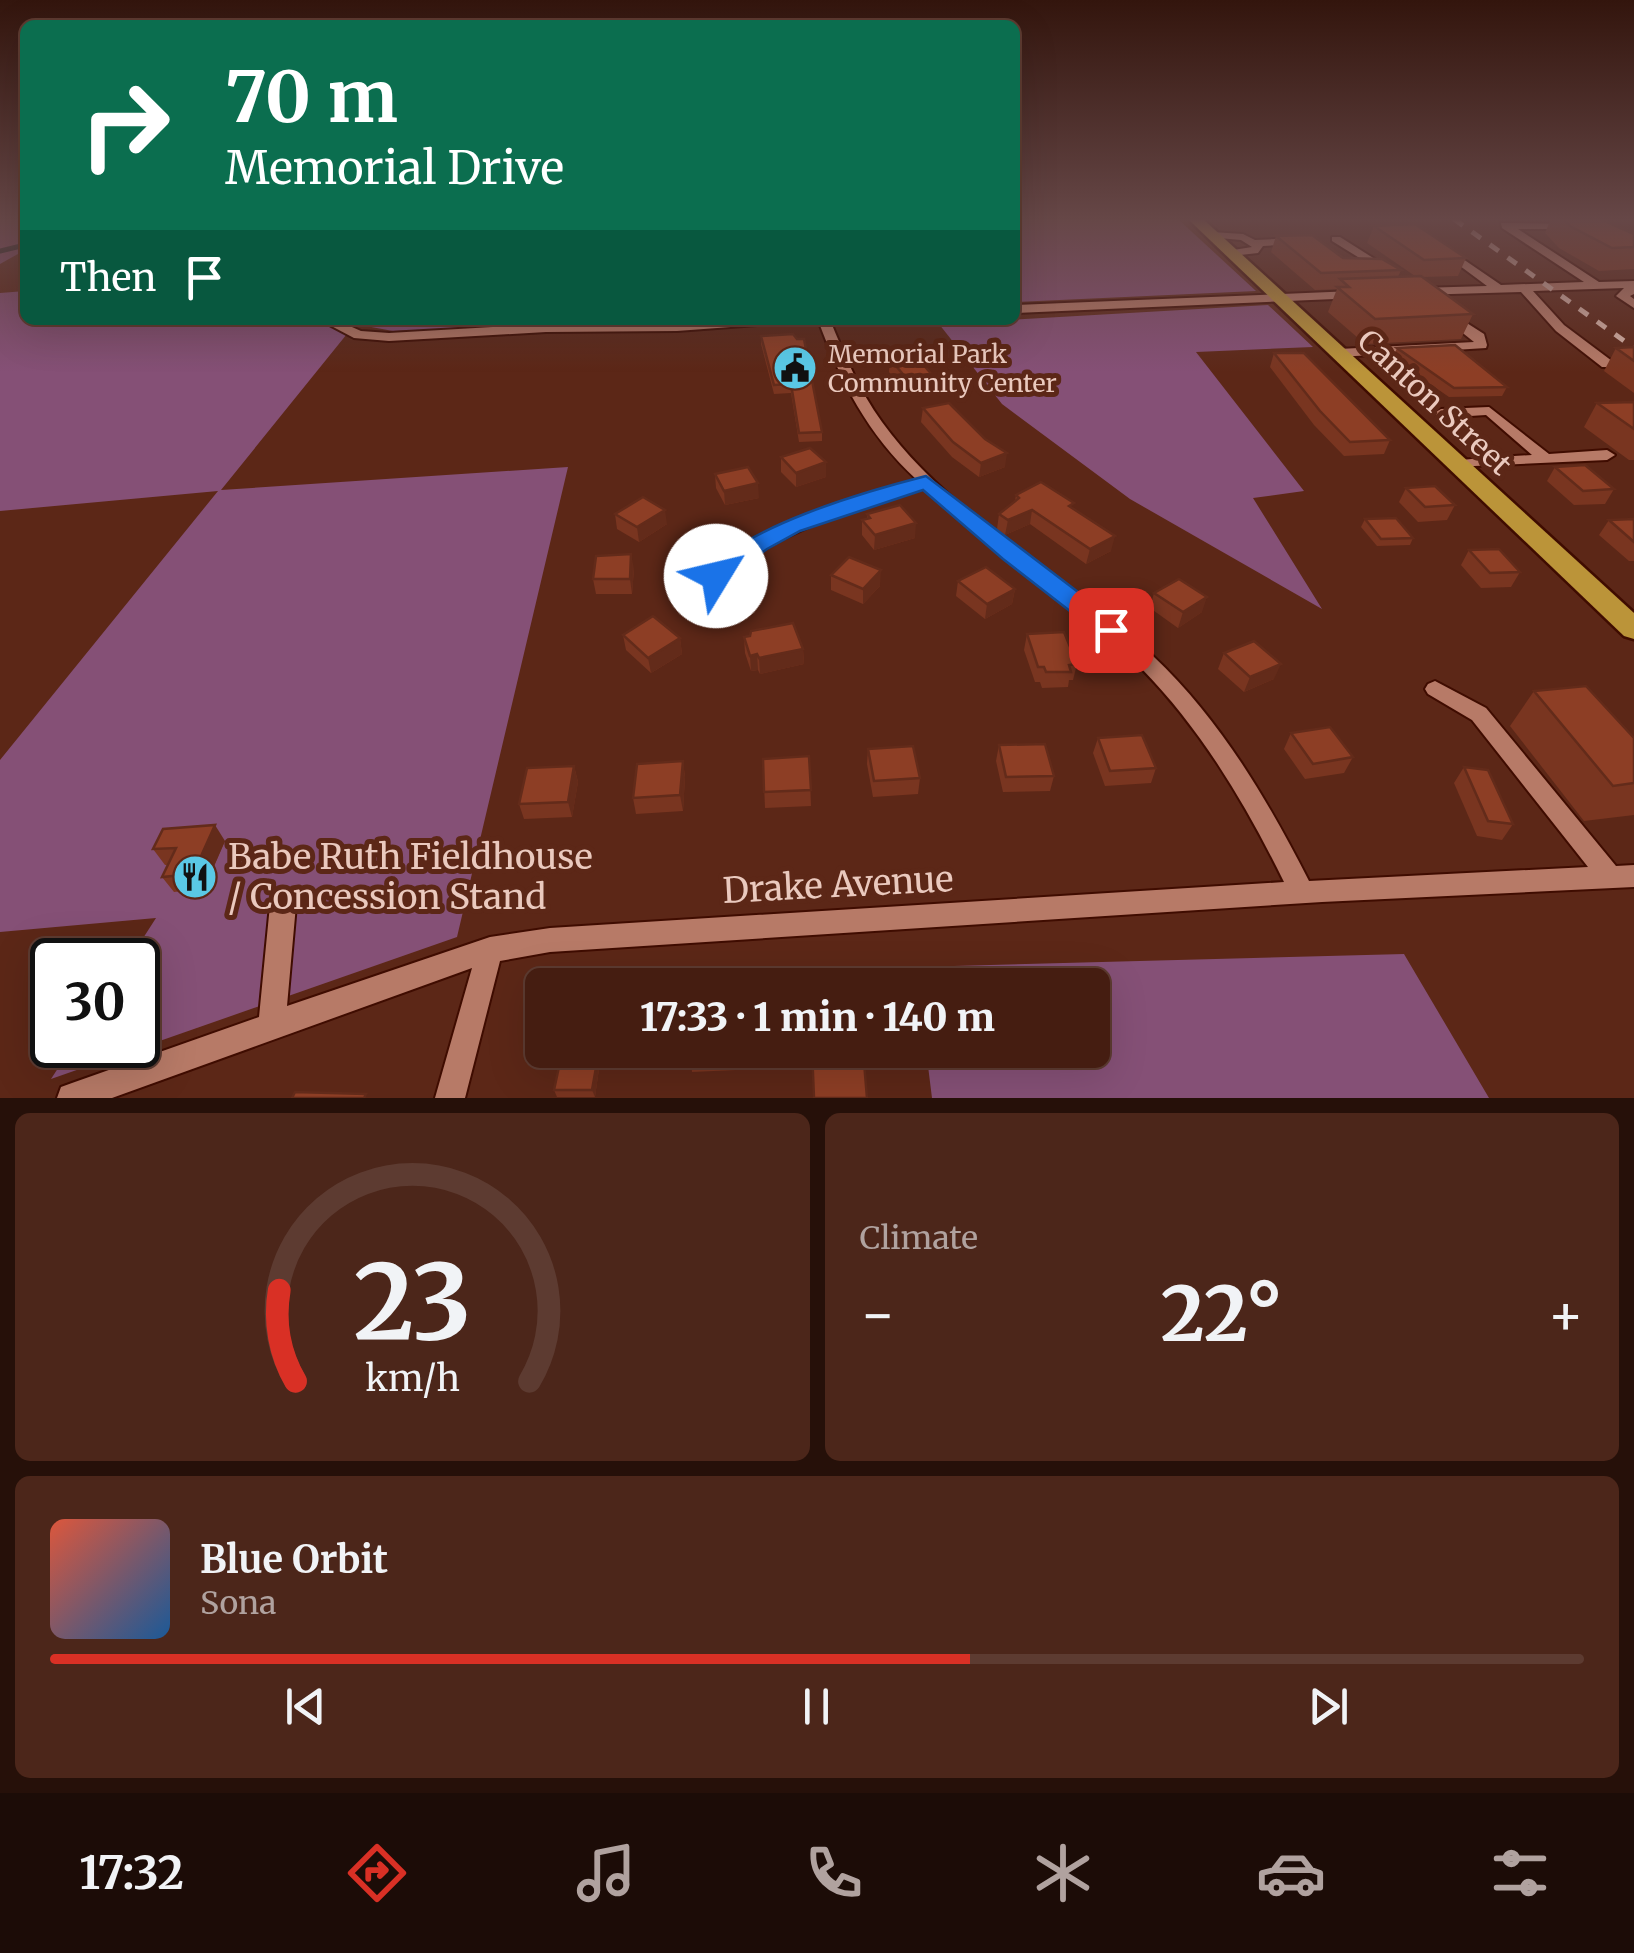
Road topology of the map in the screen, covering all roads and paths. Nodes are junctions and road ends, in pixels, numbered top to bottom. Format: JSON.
{"nodes":[{"id":1,"x":1249,"y":270,"type":"edge"},
{"id":2,"x":1386,"y":270,"type":"edge"},
{"id":3,"x":1472,"y":270,"type":"edge"},
{"id":4,"x":1574,"y":270,"type":"edge"},
{"id":5,"x":1389,"y":272,"type":"edge"},
{"id":6,"x":1597,"y":286,"type":"junction"},
{"id":7,"x":1631,"y":287,"type":"edge"},
{"id":8,"x":1401,"y":288,"type":"edge"},
{"id":9,"x":1524,"y":288,"type":"junction"},
{"id":10,"x":1498,"y":290,"type":"junction"},
{"id":11,"x":1418,"y":292,"type":"junction"},
{"id":12,"x":1364,"y":294,"type":"edge"},
{"id":13,"x":1278,"y":297,"type":"junction"},
{"id":14,"x":1634,"y":304,"type":"edge"},
{"id":15,"x":1020,"y":309,"type":"edge"},
{"id":16,"x":335,"y":325,"type":"edge"},
{"id":17,"x":703,"y":325,"type":"edge"},
{"id":18,"x":826,"y":325,"type":"edge"},
{"id":19,"x":1339,"y":353,"type":"junction"},
{"id":20,"x":1607,"y":364,"type":"dead end"},
{"id":21,"x":1607,"y":455,"type":"dead end"},
{"id":22,"x":1546,"y":459,"type":"junction"},
{"id":23,"x":1496,"y":462,"type":"junction"},
{"id":24,"x":1458,"y":464,"type":"junction"},
{"id":25,"x":926,"y":482,"type":"junction"},
{"id":26,"x":716,"y":576,"type":"dead end"},
{"id":27,"x":1634,"y":630,"type":"edge"},
{"id":28,"x":1435,"y":689,"type":"dead end"},
{"id":29,"x":1623,"y":877,"type":"edge"},
{"id":30,"x":1302,"y":893,"type":"junction"},
{"id":31,"x":283,"y":905,"type":"dead end"},
{"id":32,"x":490,"y":950,"type":"junction"},
{"id":33,"x":272,"y":1024,"type":"junction"},
{"id":34,"x":72,"y":1098,"type":"edge"},
{"id":35,"x":450,"y":1098,"type":"edge"}],
"edges":[{"from":1,"to":13,"type":"main road","name":"Canton Street"},
{"from":2,"to":5,"type":"street"},
{"from":3,"to":10,"type":"street"},
{"from":4,"to":6,"type":"street"},
{"from":6,"to":7,"type":"street"},
{"from":6,"to":9,"type":"street"},
{"from":7,"to":14,"type":"street"},
{"from":8,"to":11,"type":"street"},
{"from":9,"to":10,"type":"street"},
{"from":9,"to":20,"type":"street"},
{"from":10,"to":11,"type":"street"},
{"from":11,"to":19,"type":"street"},
{"from":12,"to":13,"type":"street"},
{"from":13,"to":15,"type":"street"},
{"from":13,"to":19,"type":"main road","name":"Canton Street"},
{"from":16,"to":17,"type":"street"},
{"from":18,"to":25,"type":"street"},
{"from":19,"to":24,"type":"main road","name":"Canton Street"},
{"from":21,"to":22,"type":"street"},
{"from":22,"to":23,"type":"street"},
{"from":22,"to":23,"type":"street"},
{"from":23,"to":24,"type":"street"},
{"from":24,"to":27,"type":"main road","name":"Canton Street"},
{"from":25,"to":26,"type":"street"},
{"from":25,"to":30,"type":"street"},
{"from":28,"to":29,"type":"street"},
{"from":29,"to":30,"type":"street","name":"Drake Avenue"},
{"from":30,"to":32,"type":"street","name":"Drake Avenue"},
{"from":31,"to":33,"type":"street"},
{"from":32,"to":33,"type":"street","name":"Drake Avenue"},
{"from":32,"to":35,"type":"street"},
{"from":33,"to":34,"type":"street","name":"Drake Avenue"}]}
